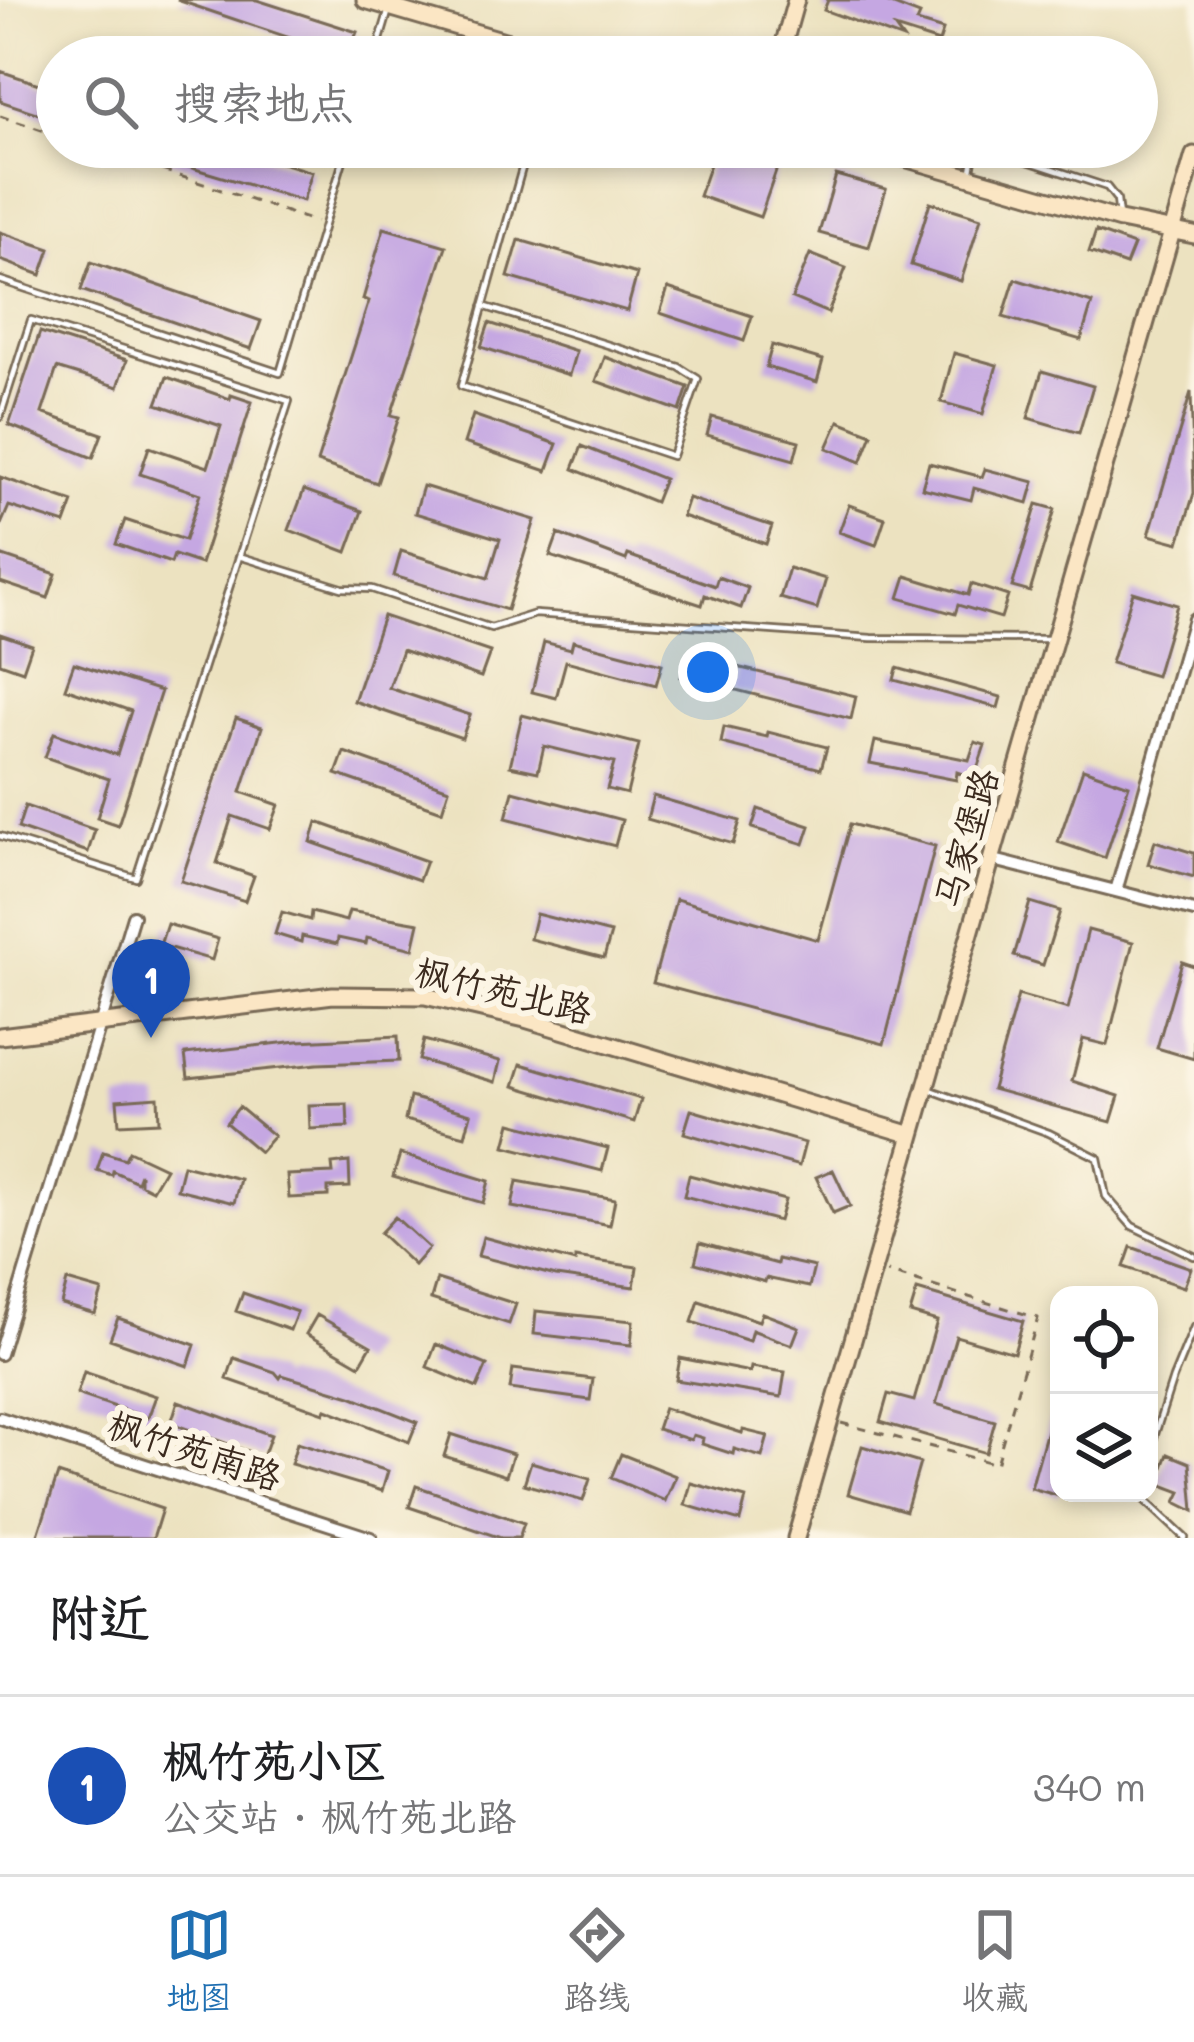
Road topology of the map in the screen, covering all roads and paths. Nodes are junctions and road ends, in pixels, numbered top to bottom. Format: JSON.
{"nodes":[{"id":1,"x":365,"y":0,"type":"edge"},
{"id":2,"x":796,"y":0,"type":"edge"},
{"id":3,"x":390,"y":7,"type":"junction"},
{"id":4,"x":381,"y":36,"type":"edge"},
{"id":5,"x":488,"y":36,"type":"edge"},
{"id":6,"x":786,"y":36,"type":"edge"},
{"id":7,"x":0,"y":116,"type":"edge"},
{"id":8,"x":36,"y":128,"type":"edge"},
{"id":9,"x":1194,"y":155,"type":"edge"},
{"id":10,"x":157,"y":168,"type":"edge"},
{"id":11,"x":341,"y":168,"type":"edge"},
{"id":12,"x":522,"y":168,"type":"edge"},
{"id":13,"x":939,"y":168,"type":"edge"},
{"id":14,"x":972,"y":168,"type":"edge"},
{"id":15,"x":1049,"y":168,"type":"edge"},
{"id":16,"x":970,"y":177,"type":"junction"},
{"id":17,"x":1120,"y":220,"type":"junction"},
{"id":18,"x":324,"y":224,"type":"junction"},
{"id":19,"x":1194,"y":224,"type":"edge"},
{"id":20,"x":1172,"y":230,"type":"junction"},
{"id":21,"x":1194,"y":236,"type":"edge"},
{"id":22,"x":0,"y":280,"type":"edge"},
{"id":23,"x":484,"y":306,"type":"junction"},
{"id":24,"x":0,"y":417,"type":"edge"},
{"id":25,"x":242,"y":557,"type":"junction"},
{"id":26,"x":1194,"y":619,"type":"edge"},
{"id":27,"x":1054,"y":639,"type":"junction"},
{"id":28,"x":0,"y":836,"type":"edge"},
{"id":29,"x":990,"y":860,"type":"junction"},
{"id":30,"x":1116,"y":891,"type":"junction"},
{"id":31,"x":1194,"y":911,"type":"edge"},
{"id":32,"x":133,"y":916,"type":"dead end"},
{"id":33,"x":97,"y":1024,"type":"junction"},
{"id":34,"x":0,"y":1036,"type":"edge"},
{"id":35,"x":925,"y":1088,"type":"junction"},
{"id":36,"x":912,"y":1135,"type":"junction"},
{"id":37,"x":1194,"y":1256,"type":"edge"},
{"id":38,"x":874,"y":1268,"type":"junction"},
{"id":39,"x":1194,"y":1327,"type":"edge"},
{"id":40,"x":0,"y":1354,"type":"edge"},
{"id":41,"x":0,"y":1418,"type":"edge"},
{"id":42,"x":831,"y":1420,"type":"junction"},
{"id":43,"x":1158,"y":1425,"type":"edge"},
{"id":44,"x":1147,"y":1502,"type":"edge"},
{"id":45,"x":371,"y":1538,"type":"edge"},
{"id":46,"x":796,"y":1538,"type":"edge"},
{"id":47,"x":1185,"y":1538,"type":"edge"}],
"edges":[{"from":1,"to":3,"type":"main road"},
{"from":2,"to":6,"type":"main road"},
{"from":3,"to":4,"type":"lane"},
{"from":3,"to":5,"type":"main road"},
{"from":7,"to":8,"type":"path"},
{"from":9,"to":20,"type":"main road","name":"马家堡路"},
{"from":10,"to":18,"type":"path"},
{"from":11,"to":18,"type":"lane"},
{"from":12,"to":23,"type":"lane"},
{"from":13,"to":16,"type":"main road"},
{"from":14,"to":16,"type":"lane"},
{"from":15,"to":17,"type":"lane"},
{"from":16,"to":17,"type":"main road"},
{"from":17,"to":20,"type":"main road"},
{"from":18,"to":22,"type":"lane"},
{"from":19,"to":20,"type":"main road"},
{"from":20,"to":21,"type":"main road"},
{"from":20,"to":27,"type":"main road","name":"马家堡路"},
{"from":23,"to":23,"type":"lane"},
{"from":24,"to":25,"type":"lane"},
{"from":25,"to":27,"type":"lane"},
{"from":25,"to":28,"type":"lane"},
{"from":26,"to":30,"type":"street"},
{"from":27,"to":29,"type":"main road","name":"马家堡路"},
{"from":29,"to":30,"type":"street"},
{"from":29,"to":35,"type":"main road","name":"马家堡路"},
{"from":30,"to":31,"type":"street"},
{"from":32,"to":33,"type":"street"},
{"from":33,"to":34,"type":"main road","name":"枫竹苑北路"},
{"from":33,"to":36,"type":"main road","name":"枫竹苑北路"},
{"from":33,"to":40,"type":"street"},
{"from":35,"to":36,"type":"main road","name":"马家堡路"},
{"from":35,"to":37,"type":"lane"},
{"from":36,"to":38,"type":"main road","name":"马家堡路"},
{"from":38,"to":42,"type":"main road","name":"马家堡路"},
{"from":38,"to":42,"type":"path"},
{"from":39,"to":43,"type":"lane"},
{"from":41,"to":45,"type":"street","name":"枫竹苑南路"},
{"from":42,"to":46,"type":"main road","name":"马家堡路"},
{"from":44,"to":47,"type":"lane"}]}
